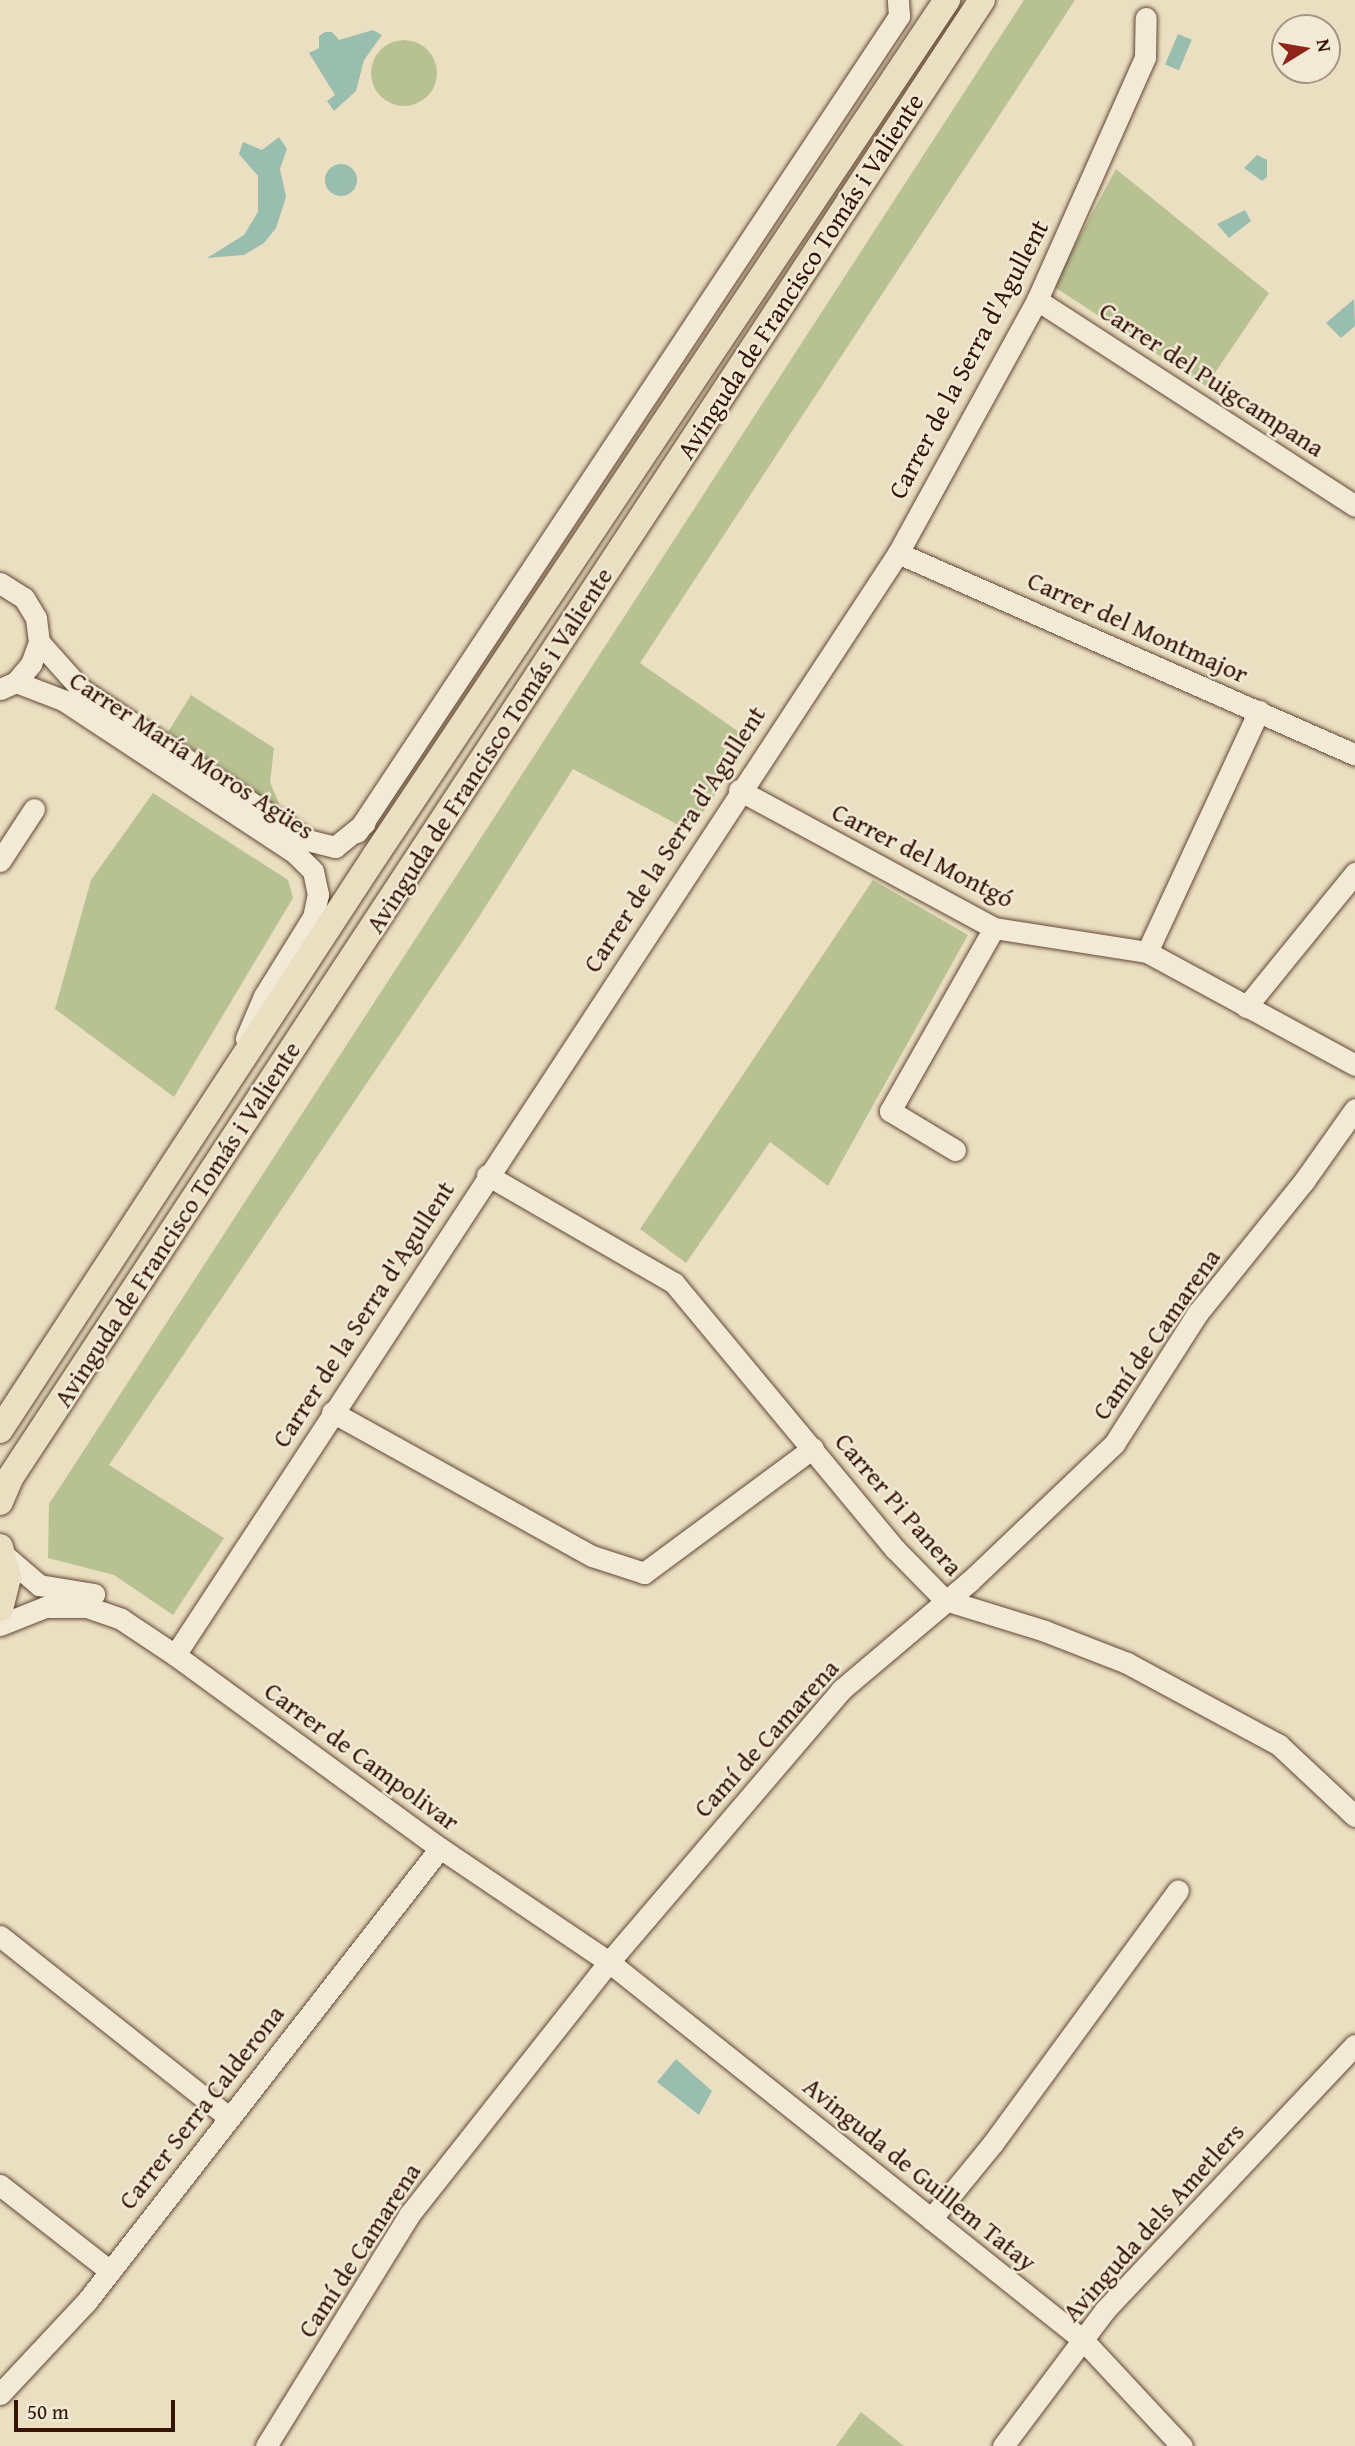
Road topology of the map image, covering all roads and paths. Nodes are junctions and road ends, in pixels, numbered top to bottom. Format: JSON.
{"nodes":[{"id":1,"x":898,"y":0,"type":"edge"},
{"id":2,"x":947,"y":0,"type":"edge"},
{"id":3,"x":982,"y":0,"type":"edge"},
{"id":4,"x":1146,"y":18,"type":"dead end"},
{"id":5,"x":1037,"y":300,"type":"junction"},
{"id":6,"x":1355,"y":506,"type":"edge"},
{"id":7,"x":898,"y":553,"type":"junction"},
{"id":8,"x":0,"y":583,"type":"edge"},
{"id":9,"x":39,"y":642,"type":"junction"},
{"id":10,"x":495,"y":682,"type":"junction"},
{"id":11,"x":8,"y":686,"type":"edge"},
{"id":12,"x":1259,"y":711,"type":"junction"},
{"id":13,"x":1355,"y":755,"type":"edge"},
{"id":14,"x":739,"y":790,"type":"junction"},
{"id":15,"x":34,"y":809,"type":"dead end"},
{"id":16,"x":357,"y":832,"type":"junction"},
{"id":17,"x":0,"y":861,"type":"edge"},
{"id":18,"x":1355,"y":873,"type":"edge"},
{"id":19,"x":994,"y":928,"type":"junction"},
{"id":20,"x":1147,"y":952,"type":"junction"},
{"id":21,"x":1246,"y":1007,"type":"junction"},
{"id":22,"x":1355,"y":1065,"type":"edge"},
{"id":23,"x":223,"y":1092,"type":"junction"},
{"id":24,"x":1355,"y":1109,"type":"edge"},
{"id":25,"x":955,"y":1150,"type":"dead end"},
{"id":26,"x":487,"y":1175,"type":"junction"},
{"id":27,"x":332,"y":1412,"type":"junction"},
{"id":28,"x":0,"y":1430,"type":"edge"},
{"id":29,"x":813,"y":1448,"type":"junction"},
{"id":30,"x":0,"y":1502,"type":"edge"},
{"id":31,"x":2,"y":1550,"type":"edge"},
{"id":32,"x":945,"y":1600,"type":"junction"},
{"id":33,"x":0,"y":1608,"type":"edge"},
{"id":34,"x":0,"y":1625,"type":"edge"},
{"id":35,"x":143,"y":1633,"type":"junction"},
{"id":36,"x":175,"y":1655,"type":"junction"},
{"id":37,"x":1355,"y":1816,"type":"edge"},
{"id":38,"x":440,"y":1848,"type":"junction"},
{"id":39,"x":1178,"y":1890,"type":"dead end"},
{"id":40,"x":0,"y":1936,"type":"edge"},
{"id":41,"x":609,"y":1962,"type":"junction"},
{"id":42,"x":1355,"y":2045,"type":"edge"},
{"id":43,"x":228,"y":2117,"type":"junction"},
{"id":44,"x":0,"y":2185,"type":"edge"},
{"id":45,"x":931,"y":2218,"type":"junction"},
{"id":46,"x":110,"y":2271,"type":"junction"},
{"id":47,"x":1083,"y":2340,"type":"junction"},
{"id":48,"x":0,"y":2394,"type":"edge"},
{"id":49,"x":266,"y":2446,"type":"edge"},
{"id":50,"x":1003,"y":2446,"type":"edge"},
{"id":51,"x":1182,"y":2446,"type":"edge"}],
"edges":[{"from":1,"to":16,"type":"street"},
{"from":2,"to":10,"type":"main road","name":"Avinguda de Francisco Tomás i Valiente"},
{"from":3,"to":30,"type":"main road","name":"Avinguda de Francisco Tomás i Valiente"},
{"from":4,"to":5,"type":"street","name":"Carrer de la Serra d'Agullent"},
{"from":5,"to":6,"type":"street","name":"Carrer del Puigcampana"},
{"from":5,"to":7,"type":"street","name":"Carrer de la Serra d'Agullent"},
{"from":7,"to":12,"type":"street","name":"Carrer del Montmajor"},
{"from":7,"to":14,"type":"street","name":"Carrer de la Serra d'Agullent"},
{"from":8,"to":9,"type":"street"},
{"from":9,"to":11,"type":"street"},
{"from":9,"to":16,"type":"street","name":"Carrer María Moros Agües"},
{"from":10,"to":16,"type":"street","name":"Carrer María Moros Agües"},
{"from":10,"to":23,"type":"main road","name":"Avinguda de Francisco Tomás i Valiente"},
{"from":11,"to":23,"type":"street","name":"Carrer María Moros Agües"},
{"from":12,"to":13,"type":"street","name":"Carrer del Montmajor"},
{"from":12,"to":20,"type":"street"},
{"from":14,"to":19,"type":"street","name":"Carrer del Montgó"},
{"from":14,"to":26,"type":"street","name":"Carrer de la Serra d'Agullent"},
{"from":15,"to":17,"type":"street"},
{"from":18,"to":21,"type":"street"},
{"from":19,"to":20,"type":"street","name":"Carrer del Montgó"},
{"from":19,"to":25,"type":"street"},
{"from":20,"to":21,"type":"street","name":"Carrer del Montgó"},
{"from":21,"to":22,"type":"street","name":"Carrer del Montgó"},
{"from":23,"to":28,"type":"main road","name":"Avinguda de Francisco Tomás i Valiente"},
{"from":24,"to":32,"type":"street","name":"Camí de Camarena"},
{"from":26,"to":27,"type":"street","name":"Carrer de la Serra d'Agullent"},
{"from":26,"to":29,"type":"street","name":"Carrer Pi Panera"},
{"from":27,"to":29,"type":"street"},
{"from":27,"to":36,"type":"street","name":"Carrer de la Serra d'Agullent"},
{"from":29,"to":32,"type":"street","name":"Carrer Pi Panera"},
{"from":31,"to":33,"type":"main road"},
{"from":31,"to":35,"type":"street","name":"Carrer de Campolivar"},
{"from":32,"to":37,"type":"street","name":"Carrer Pi Panera"},
{"from":32,"to":41,"type":"street","name":"Camí de Camarena"},
{"from":34,"to":35,"type":"street","name":"Carrer de Campolivar"},
{"from":35,"to":36,"type":"street","name":"Carrer de Campolivar"},
{"from":36,"to":38,"type":"street","name":"Carrer de Campolivar"},
{"from":38,"to":41,"type":"street","name":"Carrer de Campolivar"},
{"from":38,"to":43,"type":"street","name":"Carrer Serra Calderona"},
{"from":39,"to":45,"type":"street"},
{"from":40,"to":43,"type":"street"},
{"from":41,"to":45,"type":"street","name":"Avinguda de Guillem Tatay"},
{"from":41,"to":49,"type":"street","name":"Camí de Camarena"},
{"from":42,"to":47,"type":"street","name":"Avinguda dels Ametlers"},
{"from":43,"to":46,"type":"street","name":"Carrer Serra Calderona"},
{"from":44,"to":46,"type":"street"},
{"from":45,"to":47,"type":"street","name":"Avinguda de Guillem Tatay"},
{"from":46,"to":48,"type":"street","name":"Carrer Serra Calderona"},
{"from":47,"to":50,"type":"street","name":"Avinguda dels Ametlers"},
{"from":47,"to":51,"type":"street","name":"Avinguda de Guillem Tatay"}]}
